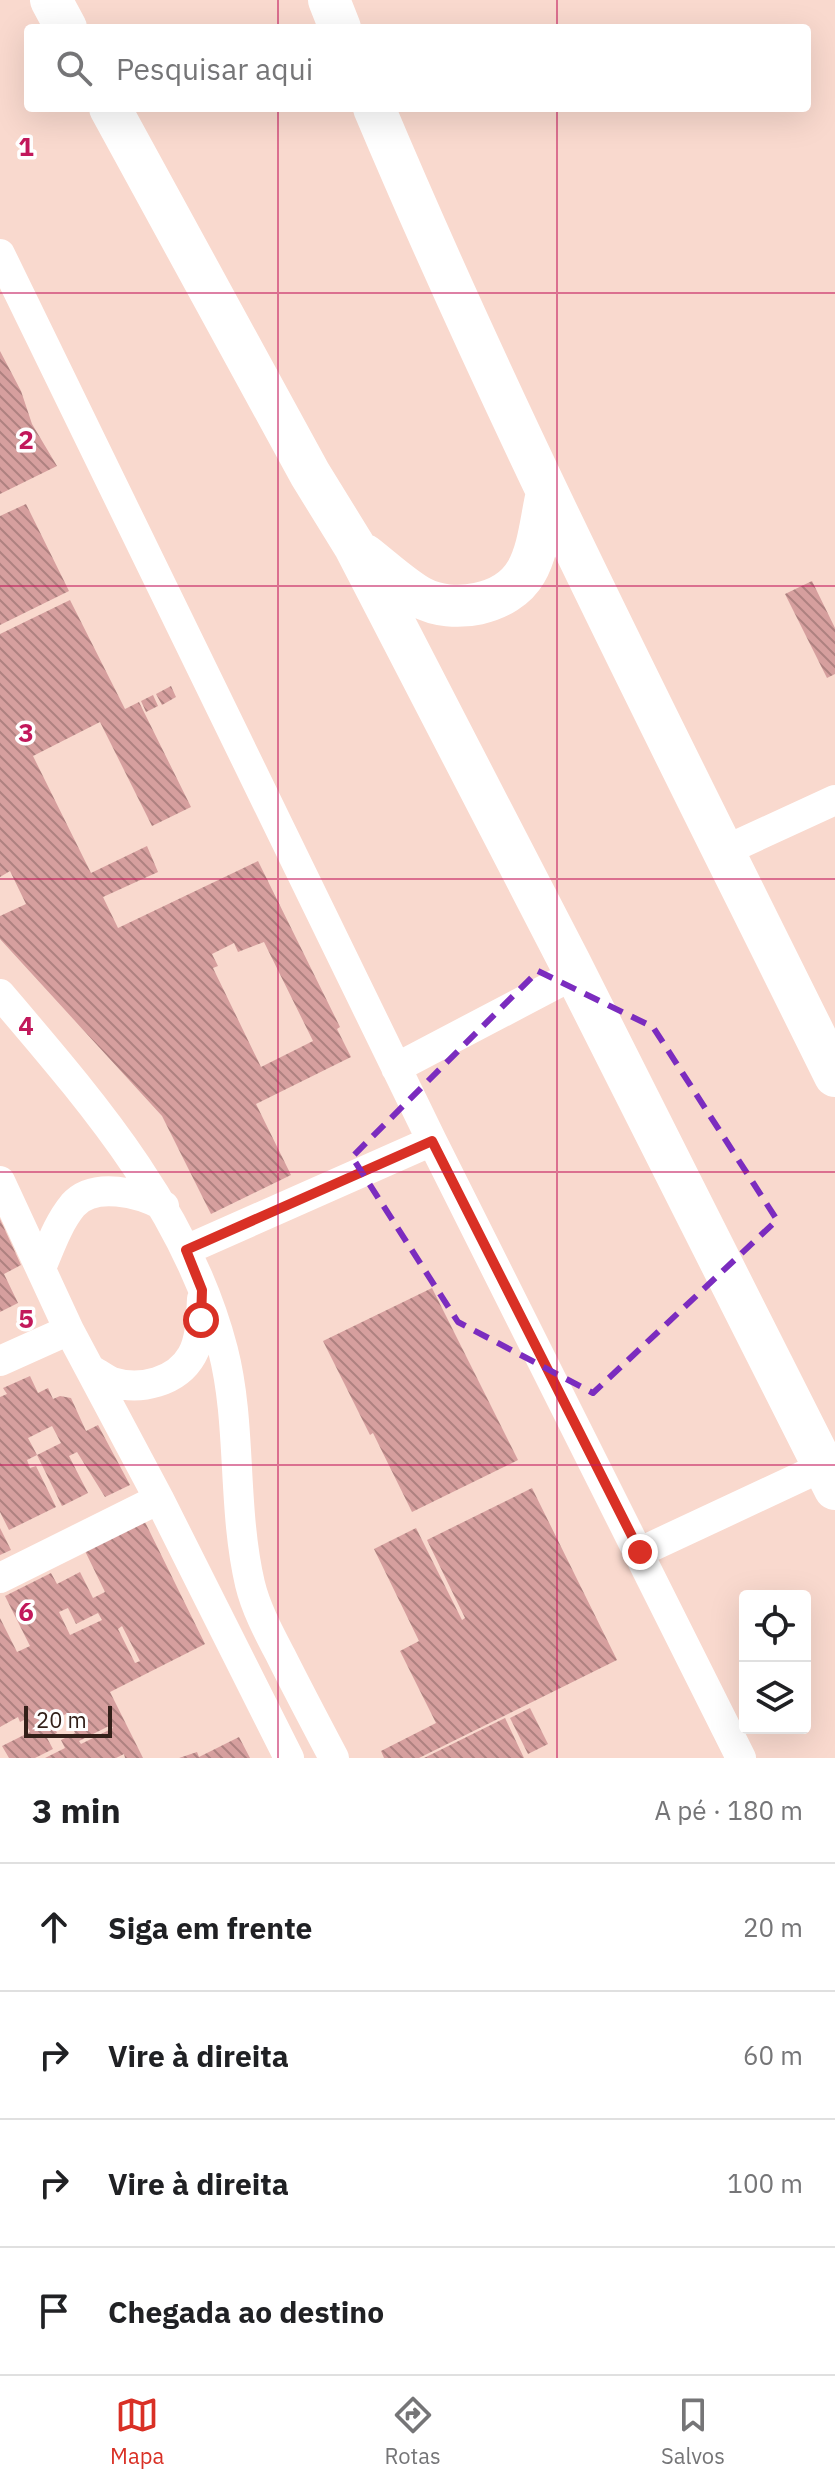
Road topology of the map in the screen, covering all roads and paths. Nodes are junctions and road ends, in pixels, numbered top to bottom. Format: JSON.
{"nodes":[{"id":1,"x":51,"y":0,"type":"edge"},
{"id":2,"x":329,"y":0,"type":"edge"},
{"id":3,"x":64,"y":24,"type":"edge"},
{"id":4,"x":338,"y":24,"type":"edge"},
{"id":5,"x":112,"y":112,"type":"edge"},
{"id":6,"x":376,"y":112,"type":"edge"},
{"id":7,"x":0,"y":254,"type":"edge"},
{"id":8,"x":547,"y":493,"type":"junction"},
{"id":9,"x":355,"y":547,"type":"junction"},
{"id":10,"x":835,"y":800,"type":"edge"},
{"id":11,"x":724,"y":851,"type":"junction"},
{"id":12,"x":575,"y":974,"type":"junction"},
{"id":13,"x":0,"y":994,"type":"edge"},
{"id":14,"x":396,"y":1068,"type":"junction"},
{"id":15,"x":835,"y":1076,"type":"edge"},
{"id":16,"x":432,"y":1141,"type":"junction"},
{"id":17,"x":0,"y":1181,"type":"edge"},
{"id":18,"x":164,"y":1206,"type":"junction"},
{"id":19,"x":186,"y":1250,"type":"junction"},
{"id":20,"x":41,"y":1268,"type":"junction"},
{"id":21,"x":202,"y":1290,"type":"junction"},
{"id":22,"x":69,"y":1330,"type":"junction"},
{"id":23,"x":0,"y":1361,"type":"edge"},
{"id":24,"x":90,"y":1369,"type":"junction"},
{"id":25,"x":830,"y":1478,"type":"edge"},
{"id":26,"x":159,"y":1499,"type":"junction"},
{"id":27,"x":640,"y":1552,"type":"junction"},
{"id":28,"x":0,"y":1578,"type":"edge"},
{"id":29,"x":289,"y":1758,"type":"edge"},
{"id":30,"x":334,"y":1758,"type":"edge"},
{"id":31,"x":741,"y":1758,"type":"edge"}],
"edges":[{"from":1,"to":3,"type":"highway"},
{"from":2,"to":4,"type":"highway"},
{"from":5,"to":9,"type":"highway"},
{"from":6,"to":8,"type":"highway"},
{"from":7,"to":14,"type":"street"},
{"from":8,"to":9,"type":"highway"},
{"from":8,"to":11,"type":"highway"},
{"from":9,"to":12,"type":"highway"},
{"from":10,"to":11,"type":"street"},
{"from":11,"to":15,"type":"highway"},
{"from":12,"to":14,"type":"street"},
{"from":12,"to":25,"type":"highway"},
{"from":13,"to":18,"type":"street"},
{"from":14,"to":16,"type":"street"},
{"from":16,"to":19,"type":"street"},
{"from":16,"to":27,"type":"street"},
{"from":17,"to":20,"type":"street"},
{"from":18,"to":19,"type":"street"},
{"from":18,"to":20,"type":"street"},
{"from":19,"to":21,"type":"street"},
{"from":20,"to":22,"type":"street"},
{"from":21,"to":24,"type":"street"},
{"from":21,"to":30,"type":"street"},
{"from":22,"to":23,"type":"street"},
{"from":22,"to":24,"type":"street"},
{"from":24,"to":26,"type":"street"},
{"from":25,"to":27,"type":"street"},
{"from":26,"to":28,"type":"street"},
{"from":26,"to":29,"type":"street"},
{"from":27,"to":31,"type":"street"}]}
